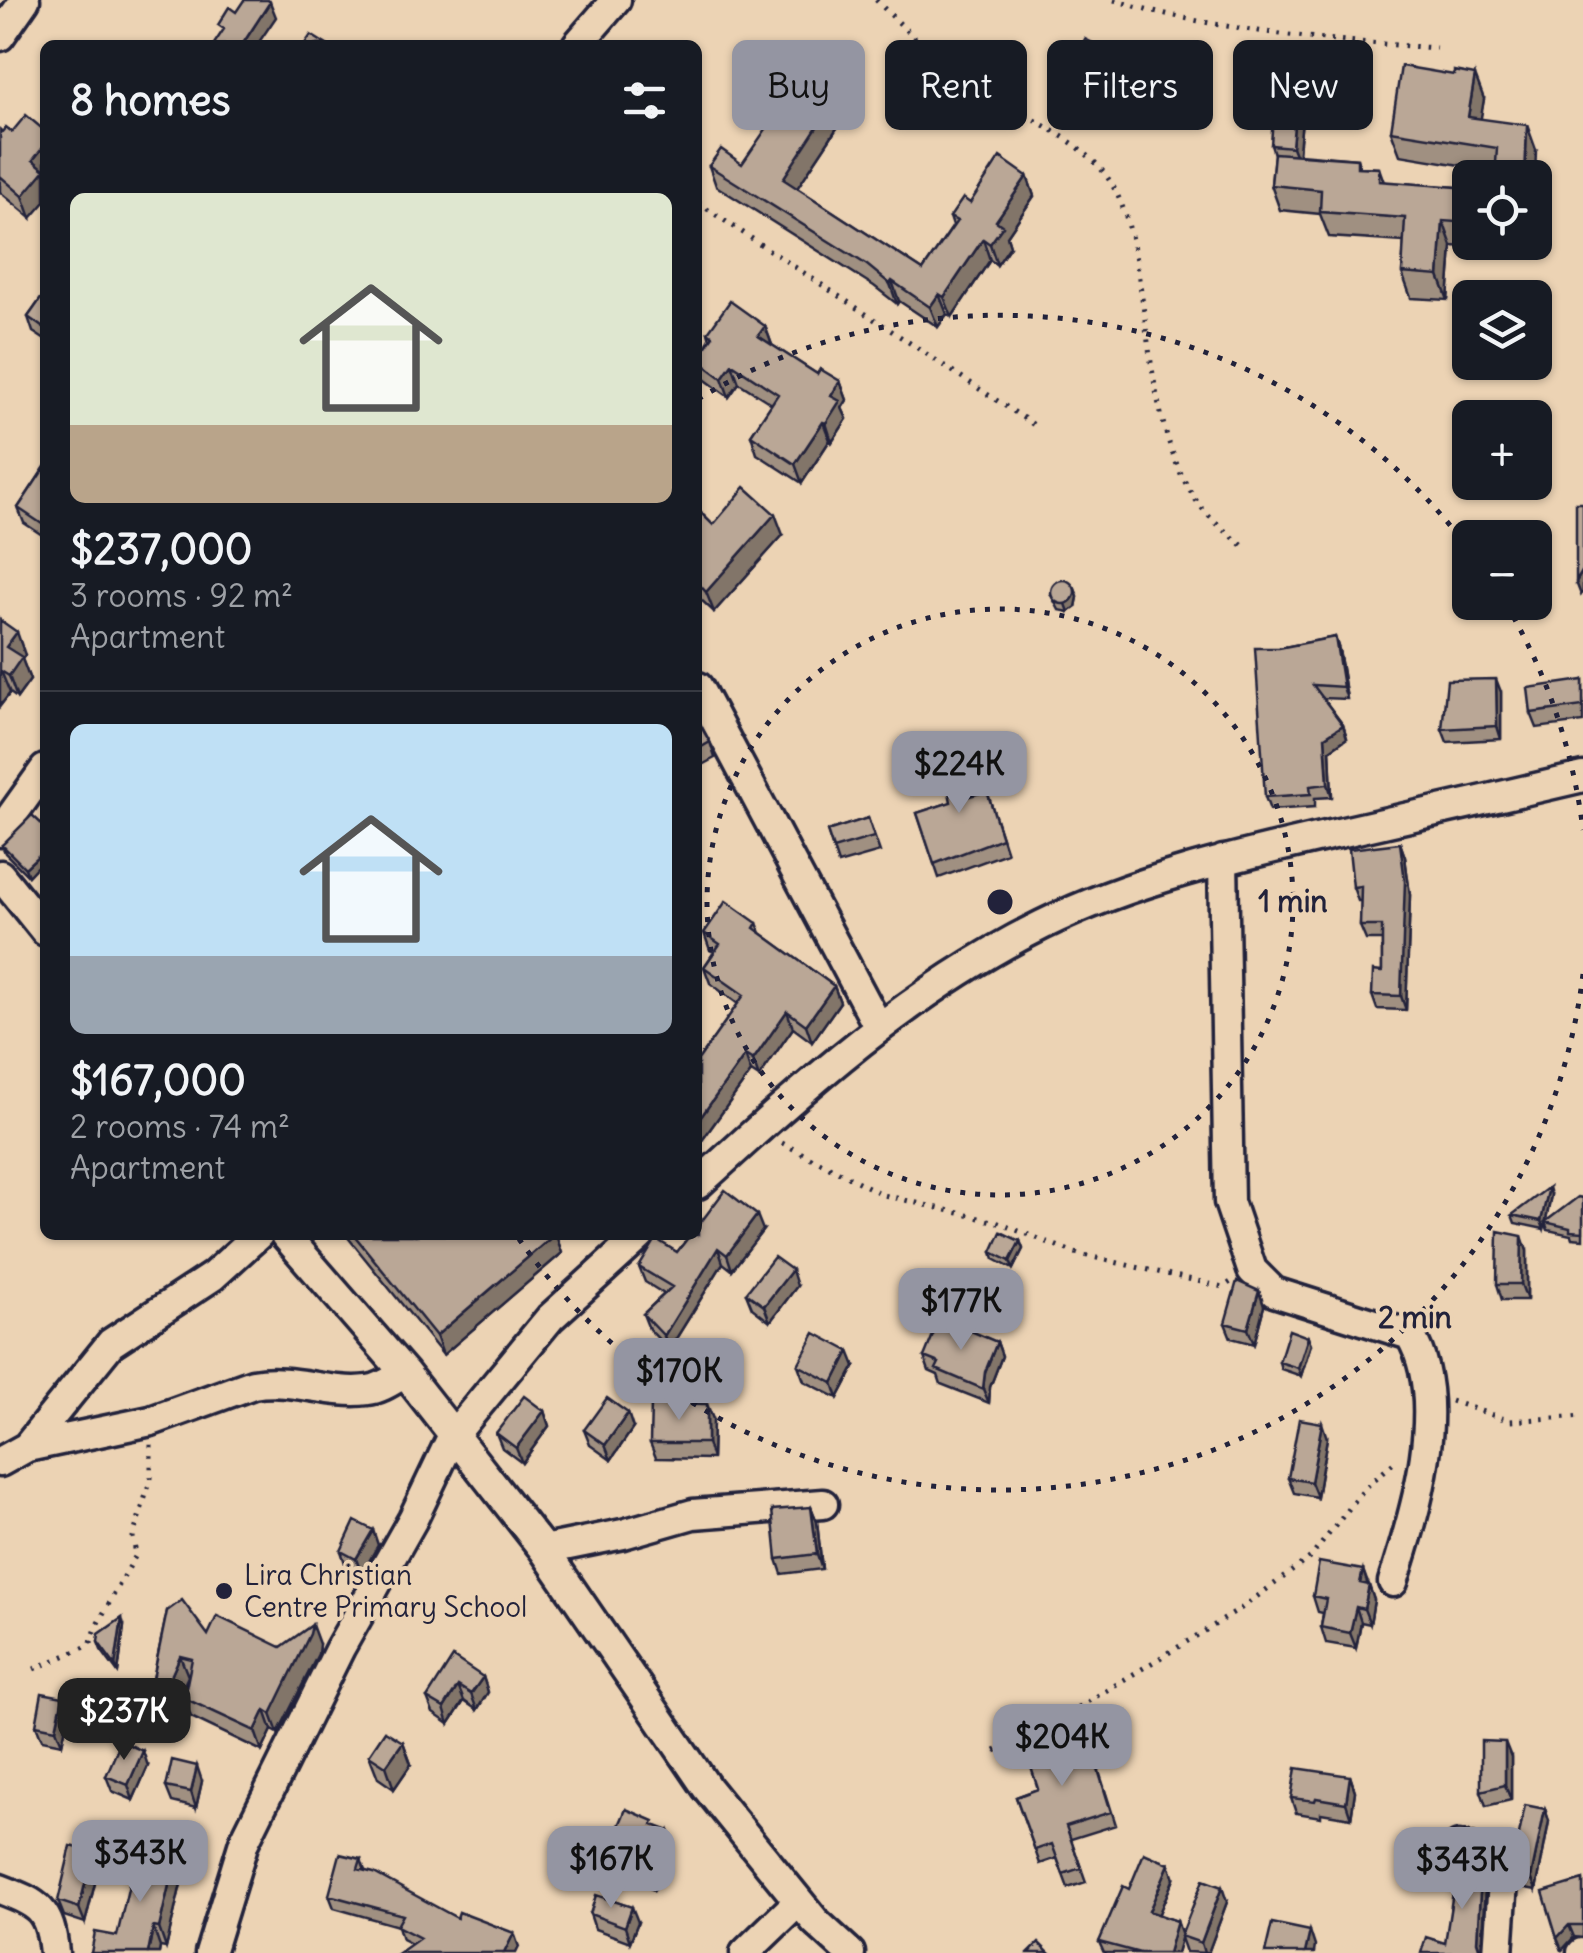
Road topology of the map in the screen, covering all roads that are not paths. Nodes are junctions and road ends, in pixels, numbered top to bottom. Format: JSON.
{"nodes":[{"id":1,"x":25,"y":0,"type":"edge"},
{"id":2,"x":616,"y":0,"type":"edge"},
{"id":3,"x":0,"y":36,"type":"edge"},
{"id":4,"x":581,"y":40,"type":"edge"},
{"id":5,"x":702,"y":695,"type":"edge"},
{"id":6,"x":40,"y":776,"type":"edge"},
{"id":7,"x":1583,"y":777,"type":"edge"},
{"id":8,"x":0,"y":832,"type":"edge"},
{"id":9,"x":1223,"y":860,"type":"junction"},
{"id":10,"x":0,"y":875,"type":"edge"},
{"id":11,"x":40,"y":925,"type":"edge"},
{"id":12,"x":878,"y":1026,"type":"junction"},
{"id":13,"x":702,"y":1180,"type":"edge"},
{"id":14,"x":253,"y":1240,"type":"edge"},
{"id":15,"x":289,"y":1240,"type":"edge"},
{"id":16,"x":636,"y":1240,"type":"edge"},
{"id":17,"x":405,"y":1372,"type":"junction"},
{"id":18,"x":452,"y":1437,"type":"junction"},
{"id":19,"x":27,"y":1447,"type":"junction"},
{"id":20,"x":0,"y":1462,"type":"edge"},
{"id":21,"x":823,"y":1504,"type":"dead end"},
{"id":22,"x":544,"y":1550,"type":"junction"},
{"id":23,"x":1393,"y":1582,"type":"dead end"},
{"id":24,"x":1459,"y":1846,"type":"dead end"},
{"id":25,"x":0,"y":1889,"type":"edge"},
{"id":26,"x":798,"y":1902,"type":"junction"},
{"id":27,"x":759,"y":1948,"type":"edge"},
{"id":28,"x":54,"y":1953,"type":"edge"},
{"id":29,"x":210,"y":1953,"type":"edge"},
{"id":30,"x":850,"y":1953,"type":"edge"},
{"id":31,"x":1498,"y":1953,"type":"edge"}],
"edges":[{"from":1,"to":3,"type":"street"},
{"from":2,"to":4,"type":"street"},
{"from":5,"to":12,"type":"street"},
{"from":6,"to":8,"type":"street"},
{"from":7,"to":9,"type":"street"},
{"from":9,"to":12,"type":"street"},
{"from":9,"to":23,"type":"street"},
{"from":10,"to":11,"type":"street"},
{"from":12,"to":13,"type":"street"},
{"from":14,"to":19,"type":"street"},
{"from":15,"to":17,"type":"street"},
{"from":16,"to":18,"type":"street"},
{"from":17,"to":18,"type":"street"},
{"from":17,"to":19,"type":"street"},
{"from":18,"to":22,"type":"street"},
{"from":18,"to":29,"type":"street"},
{"from":19,"to":20,"type":"street"},
{"from":21,"to":22,"type":"street"},
{"from":22,"to":26,"type":"street"},
{"from":24,"to":31,"type":"street"},
{"from":25,"to":28,"type":"street"},
{"from":26,"to":27,"type":"street"},
{"from":26,"to":30,"type":"street"}]}
